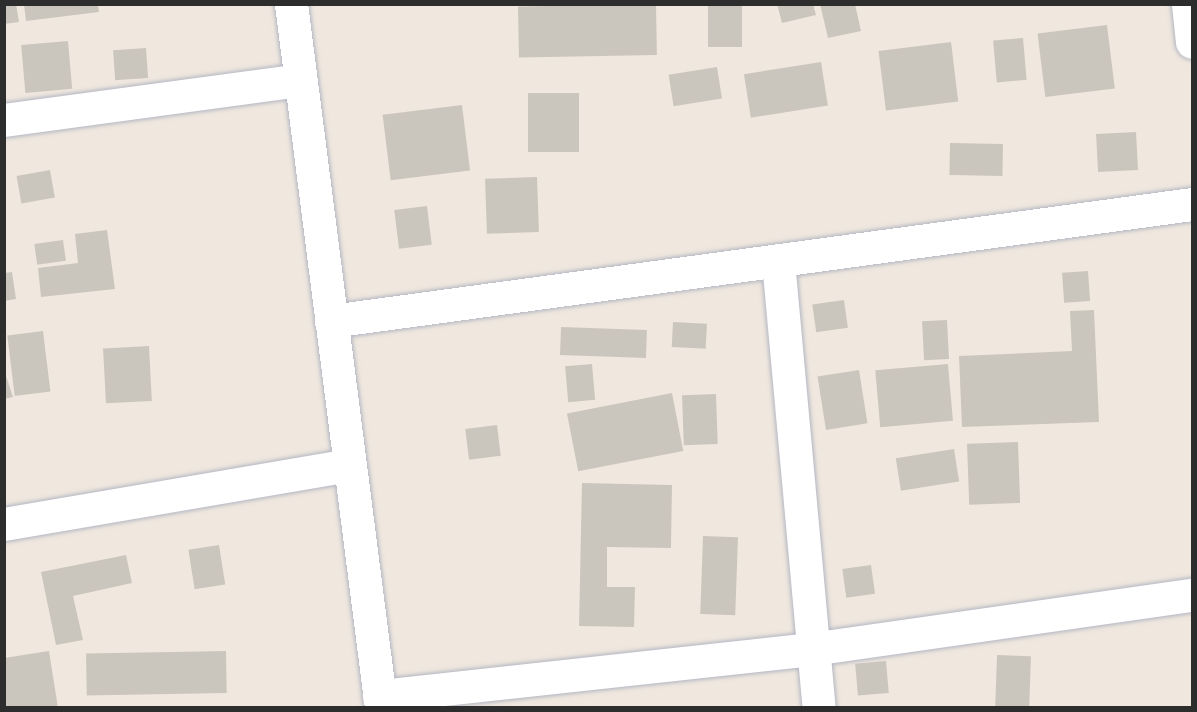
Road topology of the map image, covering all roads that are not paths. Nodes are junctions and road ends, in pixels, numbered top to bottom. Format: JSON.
{"nodes":[{"id":1,"x":291,"y":4,"type":"edge"},
{"id":2,"x":1188,"y":4,"type":"edge"},
{"id":3,"x":1192,"y":42,"type":"edge"},
{"id":4,"x":300,"y":80,"type":"junction"},
{"id":5,"x":4,"y":120,"type":"edge"},
{"id":6,"x":1192,"y":204,"type":"edge"},
{"id":7,"x":778,"y":261,"type":"junction"},
{"id":8,"x":331,"y":321,"type":"junction"},
{"id":9,"x":349,"y":465,"type":"junction"},
{"id":10,"x":4,"y":524,"type":"edge"},
{"id":11,"x":1192,"y":595,"type":"edge"},
{"id":12,"x":811,"y":649,"type":"junction"},
{"id":13,"x":380,"y":702,"type":"edge"},
{"id":14,"x":819,"y":708,"type":"edge"}],
"edges":[{"from":1,"to":4,"type":"street"},
{"from":2,"to":3,"type":"street"},
{"from":4,"to":5,"type":"street"},
{"from":4,"to":8,"type":"street"},
{"from":6,"to":7,"type":"street"},
{"from":7,"to":8,"type":"street"},
{"from":7,"to":12,"type":"street"},
{"from":8,"to":9,"type":"street"},
{"from":9,"to":10,"type":"street"},
{"from":9,"to":13,"type":"street"},
{"from":11,"to":12,"type":"street"},
{"from":12,"to":13,"type":"street"},
{"from":12,"to":14,"type":"street"}]}
